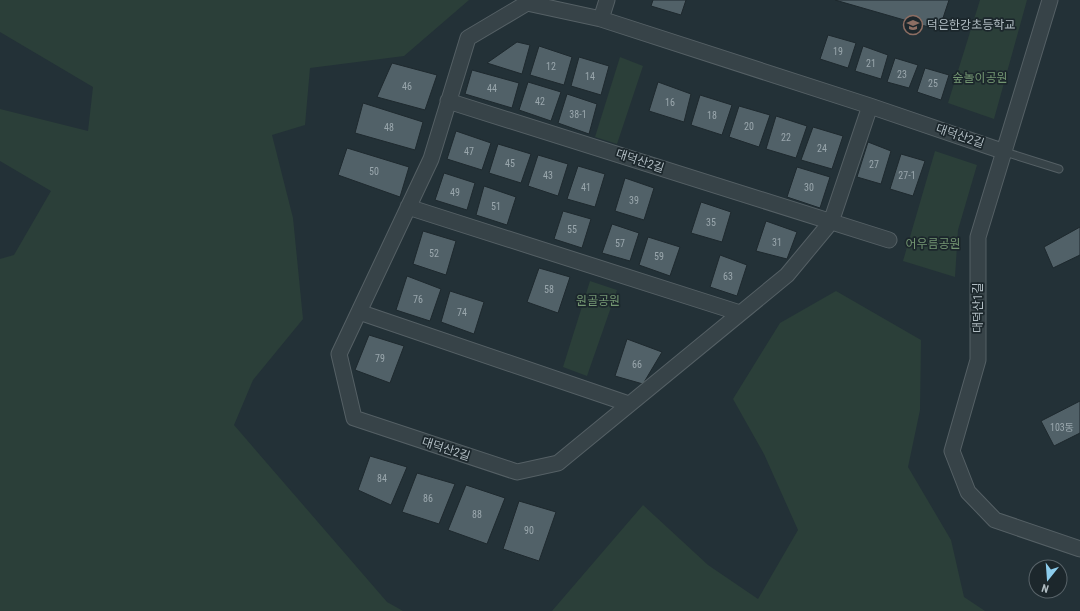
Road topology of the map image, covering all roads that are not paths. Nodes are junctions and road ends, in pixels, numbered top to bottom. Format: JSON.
{"nodes":[{"id":1,"x":607,"y":0,"type":"edge"},
{"id":2,"x":1050,"y":0,"type":"edge"},
{"id":3,"x":601,"y":19,"type":"junction"},
{"id":4,"x":448,"y":101,"type":"junction"},
{"id":5,"x":870,"y":106,"type":"junction"},
{"id":6,"x":1004,"y":152,"type":"junction"},
{"id":7,"x":1059,"y":169,"type":"dead end"},
{"id":8,"x":408,"y":207,"type":"junction"},
{"id":9,"x":831,"y":222,"type":"junction"},
{"id":10,"x":889,"y":240,"type":"dead end"},
{"id":11,"x":359,"y":312,"type":"junction"},
{"id":12,"x":740,"y":314,"type":"junction"},
{"id":13,"x":629,"y":404,"type":"junction"},
{"id":14,"x":1080,"y":549,"type":"edge"}],
"edges":[{"from":1,"to":3,"type":"street"},
{"from":2,"to":6,"type":"street","name":"대덕산1길"},
{"from":3,"to":4,"type":"street","name":"대덕산2길"},
{"from":3,"to":5,"type":"street","name":"대덕산2길"},
{"from":4,"to":8,"type":"street","name":"대덕산2길"},
{"from":4,"to":9,"type":"street","name":"대덕산2길"},
{"from":5,"to":6,"type":"street","name":"대덕산2길"},
{"from":5,"to":9,"type":"street","name":"대덕산2길"},
{"from":6,"to":7,"type":"lane"},
{"from":6,"to":14,"type":"street","name":"대덕산1길"},
{"from":8,"to":11,"type":"street","name":"대덕산2길"},
{"from":8,"to":12,"type":"street"},
{"from":9,"to":10,"type":"street"},
{"from":9,"to":12,"type":"street","name":"대덕산2길"},
{"from":11,"to":13,"type":"street"},
{"from":11,"to":13,"type":"street","name":"대덕산2길"},
{"from":12,"to":13,"type":"street","name":"대덕산2길"}]}
